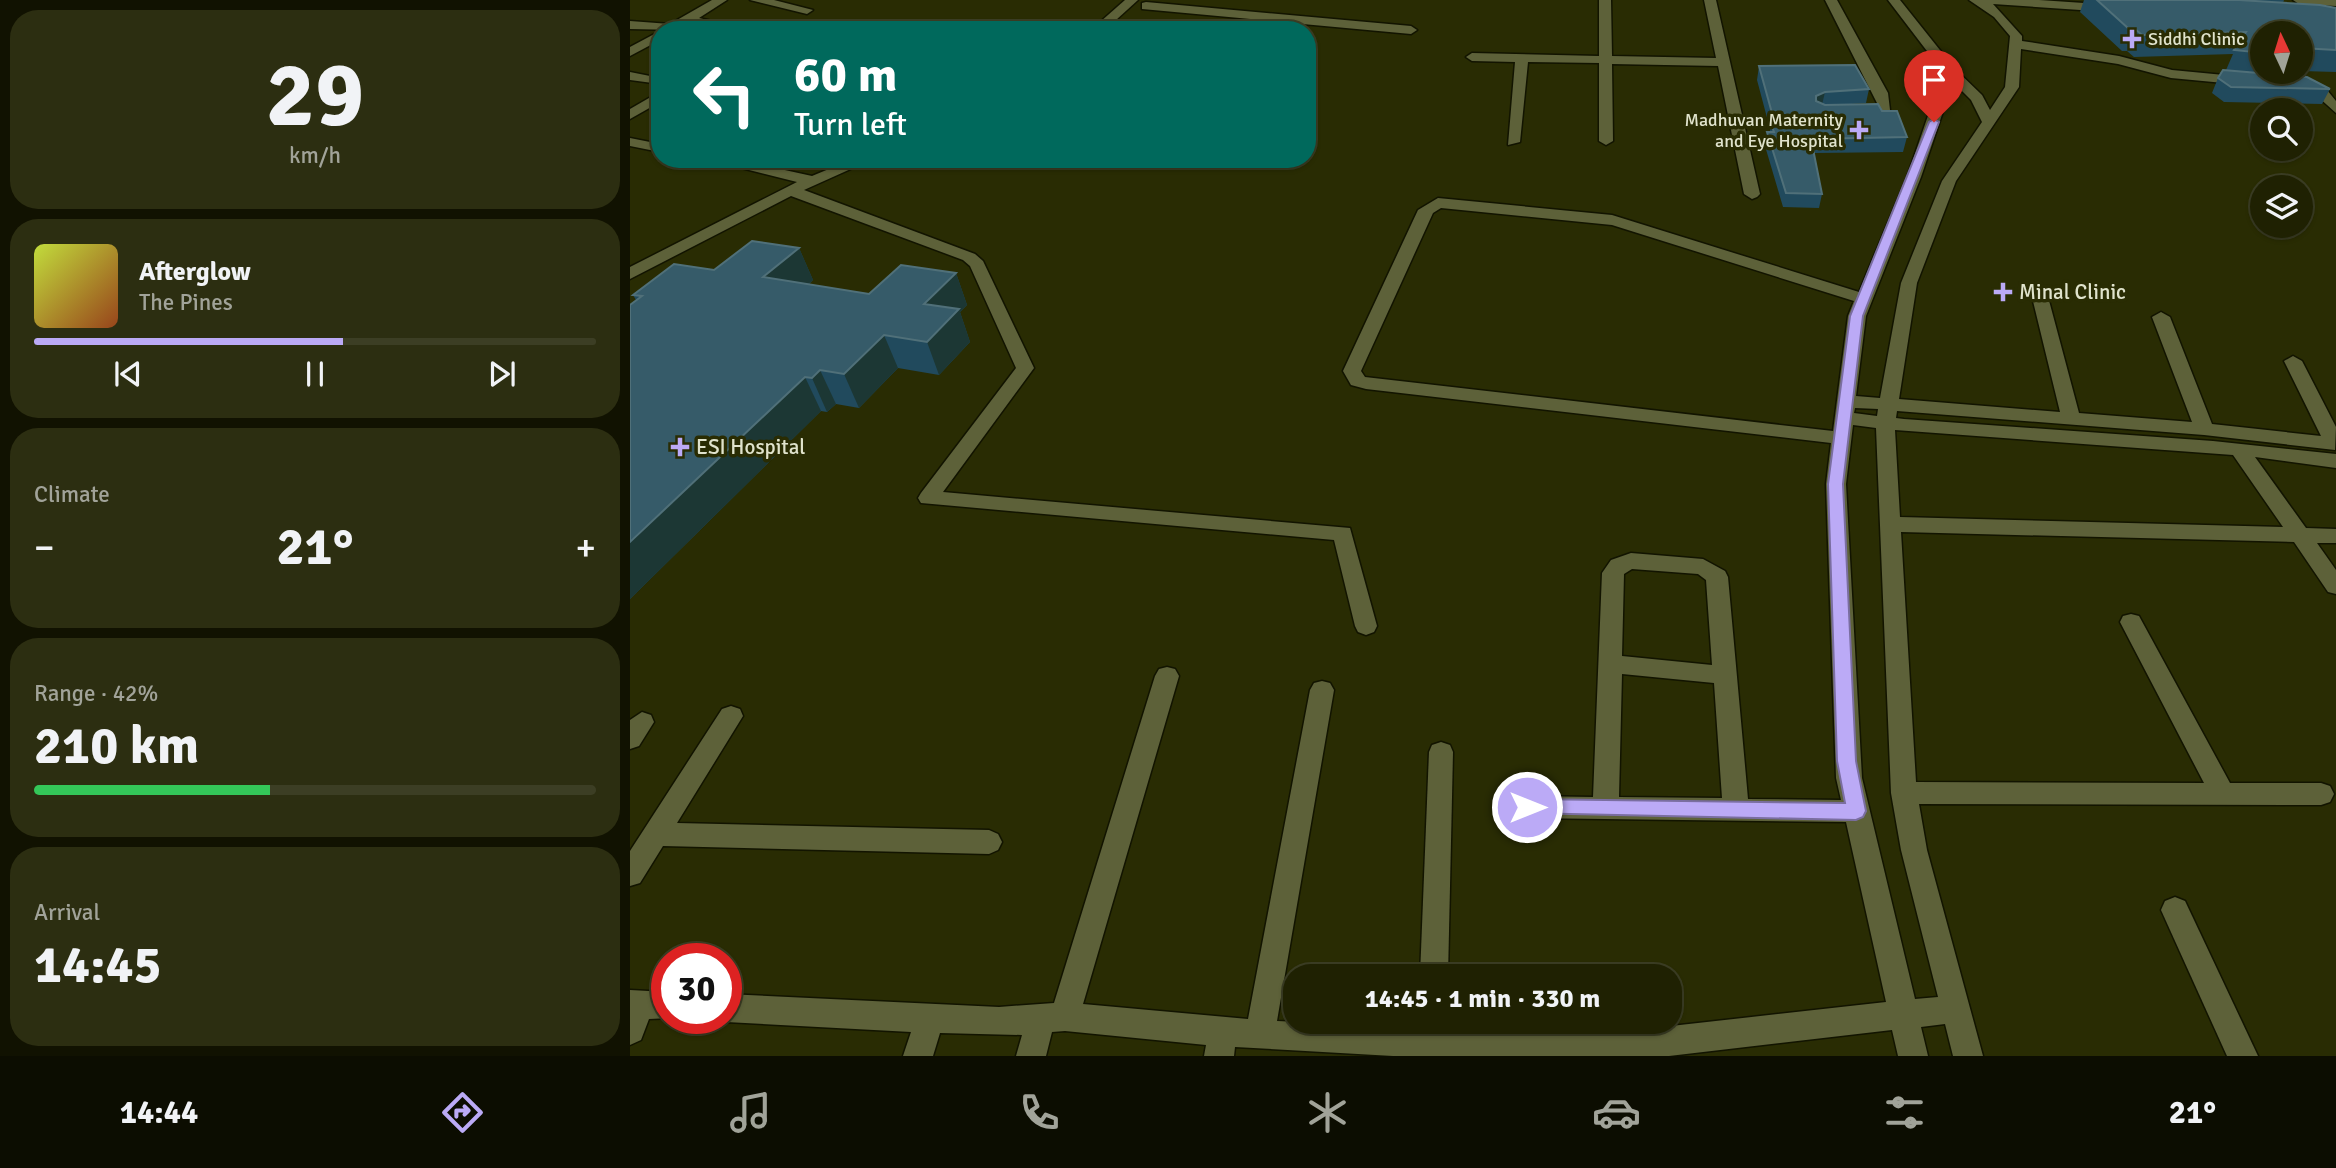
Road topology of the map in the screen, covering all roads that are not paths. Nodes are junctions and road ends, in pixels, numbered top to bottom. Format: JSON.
{"nodes":[{"id":1,"x":721,"y":0,"type":"edge"},
{"id":2,"x":756,"y":0,"type":"edge"},
{"id":3,"x":1132,"y":0,"type":"edge"},
{"id":4,"x":1605,"y":0,"type":"edge"},
{"id":5,"x":1710,"y":0,"type":"edge"},
{"id":6,"x":1831,"y":0,"type":"edge"},
{"id":7,"x":1894,"y":0,"type":"edge"},
{"id":8,"x":1974,"y":0,"type":"edge"},
{"id":9,"x":2299,"y":0,"type":"edge"},
{"id":10,"x":2336,"y":2,"type":"edge"},
{"id":11,"x":1149,"y":3,"type":"edge"},
{"id":12,"x":2126,"y":9,"type":"edge"},
{"id":13,"x":807,"y":10,"type":"dead end"},
{"id":14,"x":688,"y":19,"type":"junction"},
{"id":15,"x":684,"y":21,"type":"edge"},
{"id":16,"x":699,"y":21,"type":"edge"},
{"id":17,"x":1108,"y":21,"type":"edge"},
{"id":18,"x":1128,"y":21,"type":"edge"},
{"id":19,"x":630,"y":25,"type":"edge"},
{"id":20,"x":651,"y":28,"type":"edge"},
{"id":21,"x":1411,"y":30,"type":"dead end"},
{"id":22,"x":651,"y":40,"type":"edge"},
{"id":23,"x":2016,"y":44,"type":"junction"},
{"id":24,"x":643,"y":45,"type":"junction"},
{"id":25,"x":651,"y":46,"type":"edge"},
{"id":26,"x":630,"y":52,"type":"edge"},
{"id":27,"x":1472,"y":57,"type":"dead end"},
{"id":28,"x":1522,"y":58,"type":"junction"},
{"id":29,"x":1603,"y":60,"type":"junction"},
{"id":30,"x":1723,"y":62,"type":"junction"},
{"id":31,"x":1950,"y":72,"type":"junction"},
{"id":32,"x":630,"y":76,"type":"edge"},
{"id":33,"x":651,"y":79,"type":"edge"},
{"id":34,"x":2250,"y":81,"type":"edge"},
{"id":35,"x":2289,"y":85,"type":"edge"},
{"id":36,"x":651,"y":103,"type":"edge"},
{"id":37,"x":2336,"y":109,"type":"edge"},
{"id":38,"x":1834,"y":112,"type":"edge"},
{"id":39,"x":630,"y":114,"type":"edge"},
{"id":40,"x":1989,"y":121,"type":"junction"},
{"id":41,"x":1606,"y":141,"type":"dead end"},
{"id":42,"x":630,"y":142,"type":"edge"},
{"id":43,"x":1513,"y":142,"type":"dead end"},
{"id":44,"x":651,"y":147,"type":"edge"},
{"id":45,"x":753,"y":168,"type":"edge"},
{"id":46,"x":765,"y":168,"type":"edge"},
{"id":47,"x":820,"y":168,"type":"edge"},
{"id":48,"x":842,"y":168,"type":"edge"},
{"id":49,"x":762,"y":170,"type":"junction"},
{"id":50,"x":1931,"y":181,"type":"junction"},
{"id":51,"x":790,"y":183,"type":"junction"},
{"id":52,"x":1752,"y":194,"type":"dead end"},
{"id":53,"x":630,"y":258,"type":"edge"},
{"id":54,"x":630,"y":274,"type":"edge"},
{"id":55,"x":2039,"y":293,"type":"dead end"},
{"id":56,"x":1864,"y":299,"type":"junction"},
{"id":57,"x":2161,"y":317,"type":"dead end"},
{"id":58,"x":2293,"y":361,"type":"dead end"},
{"id":59,"x":1887,"y":414,"type":"junction"},
{"id":60,"x":2071,"y":418,"type":"junction"},
{"id":61,"x":1843,"y":419,"type":"junction"},
{"id":62,"x":2204,"y":429,"type":"junction"},
{"id":63,"x":2336,"y":444,"type":"edge"},
{"id":64,"x":2240,"y":451,"type":"junction"},
{"id":65,"x":2336,"y":461,"type":"edge"},
{"id":66,"x":1890,"y":524,"type":"junction"},
{"id":67,"x":2299,"y":536,"type":"junction"},
{"id":68,"x":2336,"y":536,"type":"edge"},
{"id":69,"x":2336,"y":586,"type":"edge"},
{"id":70,"x":2130,"y":622,"type":"dead end"},
{"id":71,"x":1366,"y":626,"type":"dead end"},
{"id":72,"x":1610,"y":664,"type":"junction"},
{"id":73,"x":1725,"y":675,"type":"junction"},
{"id":74,"x":1167,"y":676,"type":"dead end"},
{"id":75,"x":1322,"y":690,"type":"dead end"},
{"id":76,"x":731,"y":716,"type":"dead end"},
{"id":77,"x":1441,"y":752,"type":"dead end"},
{"id":78,"x":2221,"y":791,"type":"junction"},
{"id":79,"x":1904,"y":793,"type":"junction"},
{"id":80,"x":2321,"y":794,"type":"dead end"},
{"id":81,"x":1527,"y":807,"type":"dead end"},
{"id":82,"x":1606,"y":808,"type":"junction"},
{"id":83,"x":1736,"y":810,"type":"junction"},
{"id":84,"x":1856,"y":811,"type":"junction"},
{"id":85,"x":655,"y":834,"type":"junction"},
{"id":86,"x":989,"y":842,"type":"dead end"},
{"id":87,"x":630,"y":874,"type":"edge"},
{"id":88,"x":2175,"y":910,"type":"dead end"},
{"id":89,"x":1434,"y":964,"type":"edge"},
{"id":90,"x":742,"y":1009,"type":"edge"},
{"id":91,"x":1955,"y":1009,"type":"junction"},
{"id":92,"x":1902,"y":1015,"type":"junction"},
{"id":93,"x":930,"y":1018,"type":"junction"},
{"id":94,"x":1053,"y":1018,"type":"junction"},
{"id":95,"x":1318,"y":1034,"type":"edge"},
{"id":96,"x":1477,"y":1034,"type":"edge"},
{"id":97,"x":1260,"y":1035,"type":"junction"},
{"id":98,"x":1221,"y":1044,"type":"edge"},
{"id":99,"x":918,"y":1056,"type":"edge"},
{"id":100,"x":1031,"y":1056,"type":"edge"},
{"id":101,"x":1913,"y":1056,"type":"edge"},
{"id":102,"x":1968,"y":1056,"type":"edge"},
{"id":103,"x":2243,"y":1056,"type":"edge"}],
"edges":[{"from":1,"to":14,"type":"street"},
{"from":2,"to":13,"type":"street"},
{"from":3,"to":17,"type":"street"},
{"from":4,"to":29,"type":"street"},
{"from":5,"to":30,"type":"street"},
{"from":6,"to":38,"type":"street"},
{"from":7,"to":31,"type":"street"},
{"from":8,"to":12,"type":"street"},
{"from":8,"to":23,"type":"street"},
{"from":9,"to":10,"type":"street"},
{"from":11,"to":18,"type":"street"},
{"from":11,"to":21,"type":"street"},
{"from":14,"to":15,"type":"street"},
{"from":14,"to":16,"type":"street"},
{"from":19,"to":20,"type":"street"},
{"from":22,"to":24,"type":"street"},
{"from":23,"to":34,"type":"street"},
{"from":23,"to":40,"type":"street"},
{"from":24,"to":25,"type":"street"},
{"from":24,"to":26,"type":"street"},
{"from":27,"to":28,"type":"street"},
{"from":28,"to":29,"type":"street"},
{"from":28,"to":43,"type":"street"},
{"from":29,"to":30,"type":"street"},
{"from":29,"to":41,"type":"street"},
{"from":30,"to":52,"type":"street"},
{"from":31,"to":40,"type":"street"},
{"from":31,"to":50,"type":"street"},
{"from":32,"to":33,"type":"street"},
{"from":35,"to":37,"type":"street"},
{"from":36,"to":39,"type":"street"},
{"from":40,"to":50,"type":"street"},
{"from":42,"to":44,"type":"street"},
{"from":45,"to":49,"type":"street"},
{"from":46,"to":49,"type":"street"},
{"from":47,"to":51,"type":"street"},
{"from":48,"to":51,"type":"street"},
{"from":49,"to":51,"type":"street"},
{"from":50,"to":56,"type":"street"},
{"from":50,"to":59,"type":"street"},
{"from":51,"to":53,"type":"street"},
{"from":51,"to":54,"type":"street"},
{"from":51,"to":71,"type":"street"},
{"from":55,"to":60,"type":"street"},
{"from":56,"to":61,"type":"street"},
{"from":56,"to":61,"type":"street"},
{"from":57,"to":62,"type":"street"},
{"from":58,"to":63,"type":"street"},
{"from":59,"to":60,"type":"street"},
{"from":59,"to":61,"type":"street"},
{"from":59,"to":64,"type":"street"},
{"from":59,"to":66,"type":"street"},
{"from":60,"to":62,"type":"street"},
{"from":61,"to":84,"type":"street"},
{"from":62,"to":63,"type":"street"},
{"from":64,"to":65,"type":"street"},
{"from":64,"to":67,"type":"street"},
{"from":66,"to":67,"type":"street"},
{"from":66,"to":79,"type":"street"},
{"from":67,"to":68,"type":"street"},
{"from":67,"to":69,"type":"street"},
{"from":70,"to":78,"type":"street"},
{"from":72,"to":73,"type":"street"},
{"from":72,"to":73,"type":"street"},
{"from":72,"to":82,"type":"street"},
{"from":73,"to":83,"type":"street"},
{"from":74,"to":94,"type":"street"},
{"from":75,"to":97,"type":"street"},
{"from":76,"to":85,"type":"street"},
{"from":77,"to":89,"type":"street"},
{"from":78,"to":79,"type":"street"},
{"from":78,"to":80,"type":"street"},
{"from":79,"to":91,"type":"street"},
{"from":81,"to":82,"type":"street"},
{"from":82,"to":83,"type":"street"},
{"from":83,"to":84,"type":"street"},
{"from":84,"to":92,"type":"street"},
{"from":85,"to":86,"type":"street"},
{"from":85,"to":87,"type":"street"},
{"from":88,"to":103,"type":"street"},
{"from":90,"to":93,"type":"street"},
{"from":91,"to":92,"type":"street"},
{"from":91,"to":102,"type":"street"},
{"from":92,"to":96,"type":"street"},
{"from":92,"to":101,"type":"street"},
{"from":93,"to":94,"type":"street"},
{"from":93,"to":99,"type":"street"},
{"from":94,"to":98,"type":"street"},
{"from":94,"to":100,"type":"street"},
{"from":95,"to":97,"type":"street"},
{"from":97,"to":98,"type":"street"}]}
